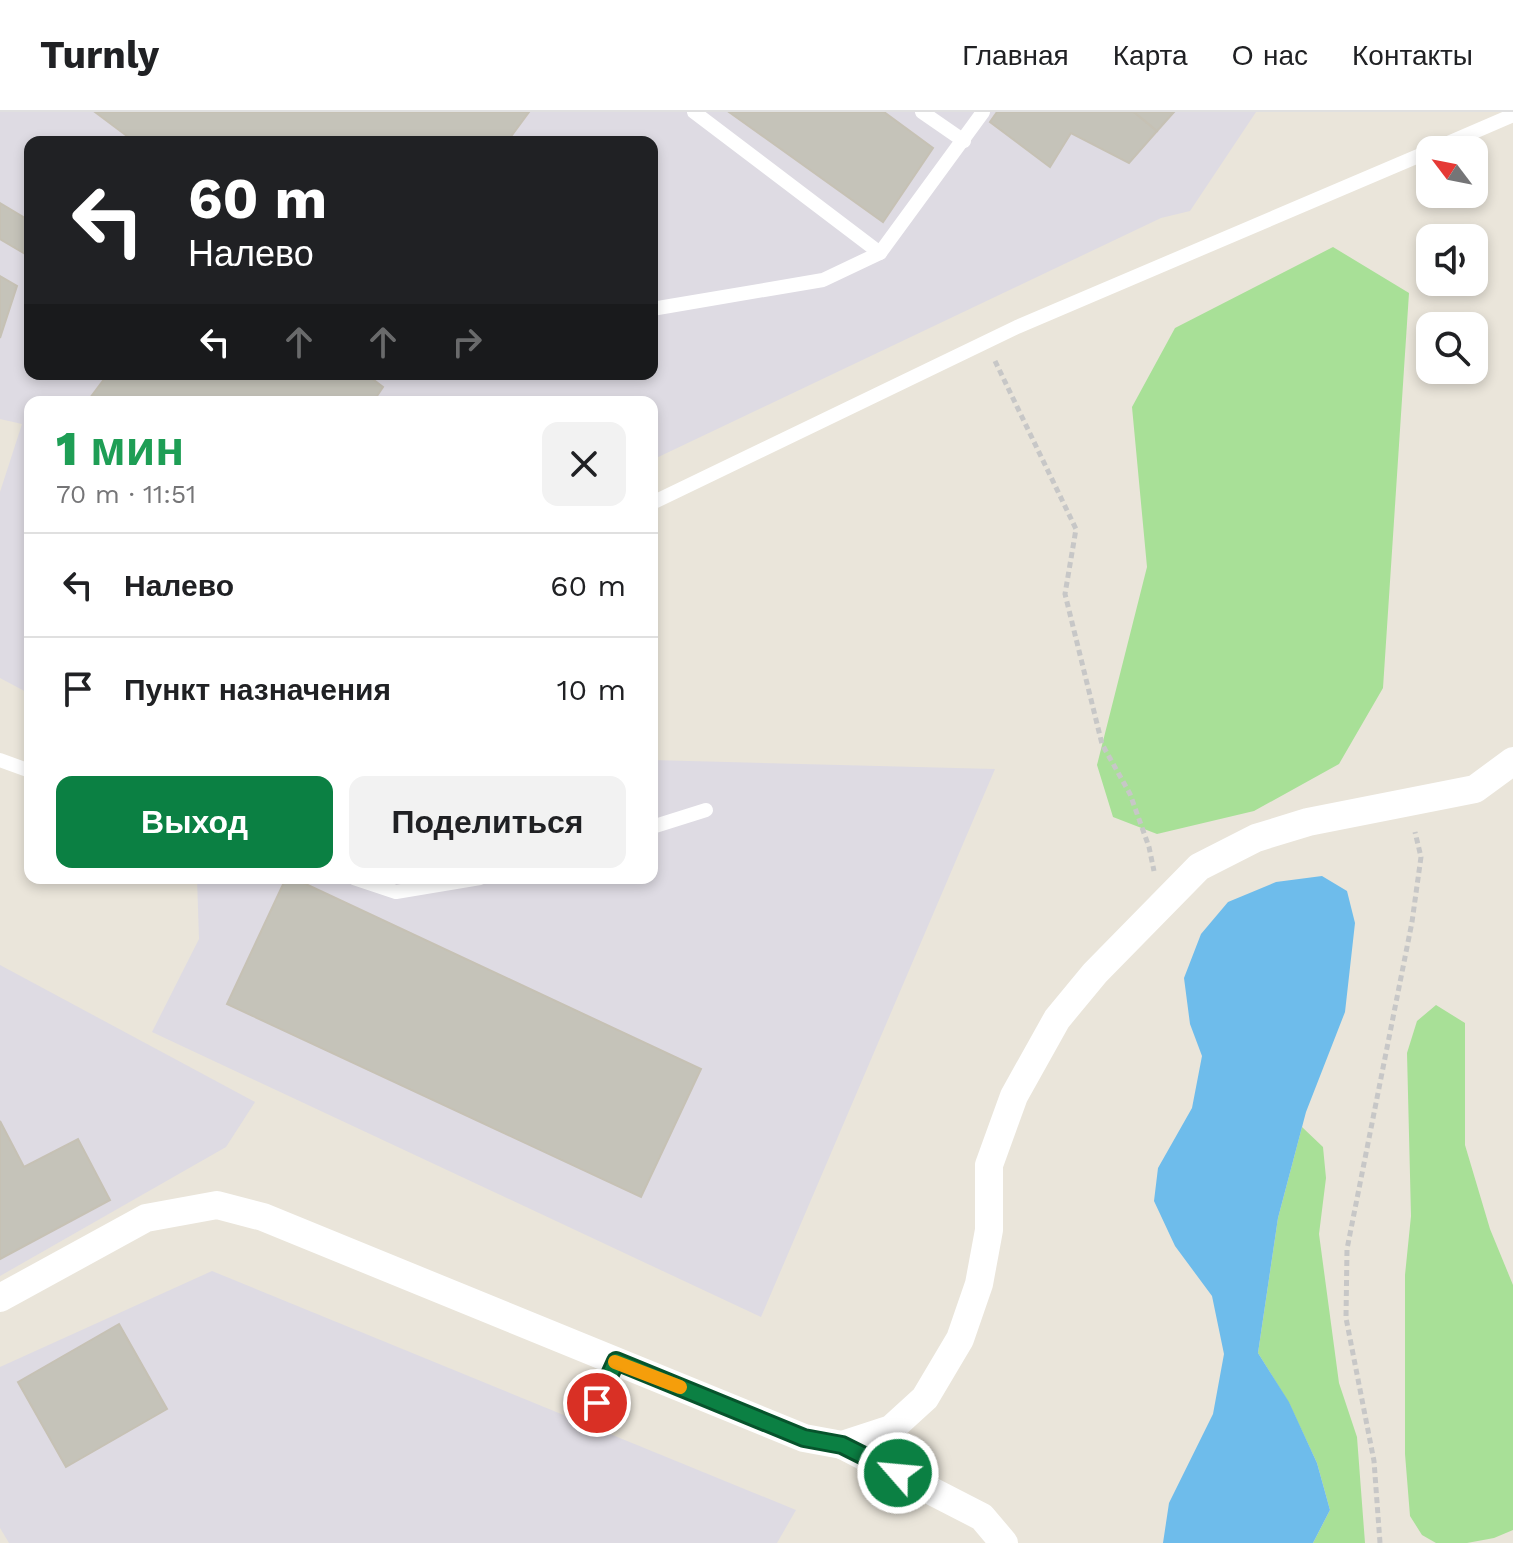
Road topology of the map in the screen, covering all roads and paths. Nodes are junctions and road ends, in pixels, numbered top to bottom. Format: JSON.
{"nodes":[{"id":1,"x":694,"y":112,"type":"edge"},
{"id":2,"x":922,"y":112,"type":"edge"},
{"id":3,"x":983,"y":112,"type":"edge"},
{"id":4,"x":1513,"y":115,"type":"edge"},
{"id":5,"x":1464,"y":136,"type":"edge"},
{"id":6,"x":964,"y":141,"type":"junction"},
{"id":7,"x":1416,"y":156,"type":"edge"},
{"id":8,"x":880,"y":253,"type":"junction"},
{"id":9,"x":658,"y":308,"type":"edge"},
{"id":10,"x":986,"y":342,"type":"junction"},
{"id":11,"x":658,"y":500,"type":"edge"},
{"id":12,"x":1513,"y":761,"type":"edge"},
{"id":13,"x":1,"y":765,"type":"edge"},
{"id":14,"x":24,"y":770,"type":"edge"},
{"id":15,"x":1408,"y":803,"type":"junction"},
{"id":16,"x":706,"y":810,"type":"dead end"},
{"id":17,"x":658,"y":825,"type":"edge"},
{"id":18,"x":372,"y":884,"type":"edge"},
{"id":19,"x":444,"y":884,"type":"edge"},
{"id":20,"x":1162,"y":905,"type":"junction"},
{"id":21,"x":0,"y":1298,"type":"edge"},
{"id":22,"x":616,"y":1361,"type":"junction"},
{"id":23,"x":587,"y":1424,"type":"dead end"},
{"id":24,"x":842,"y":1445,"type":"junction"},
{"id":25,"x":1004,"y":1543,"type":"edge"},
{"id":26,"x":1380,"y":1543,"type":"edge"}],
"edges":[{"from":1,"to":8,"type":"lane"},
{"from":2,"to":6,"type":"lane"},
{"from":3,"to":6,"type":"lane"},
{"from":4,"to":5,"type":"lane"},
{"from":6,"to":8,"type":"lane"},
{"from":7,"to":10,"type":"lane"},
{"from":8,"to":9,"type":"lane"},
{"from":10,"to":11,"type":"lane"},
{"from":10,"to":20,"type":"path"},
{"from":12,"to":15,"type":"street"},
{"from":13,"to":14,"type":"lane"},
{"from":15,"to":20,"type":"street"},
{"from":15,"to":26,"type":"path"},
{"from":16,"to":17,"type":"lane"},
{"from":18,"to":19,"type":"lane"},
{"from":20,"to":24,"type":"street"},
{"from":21,"to":22,"type":"street"},
{"from":22,"to":23,"type":"lane"},
{"from":22,"to":24,"type":"street"},
{"from":24,"to":25,"type":"street"}]}
